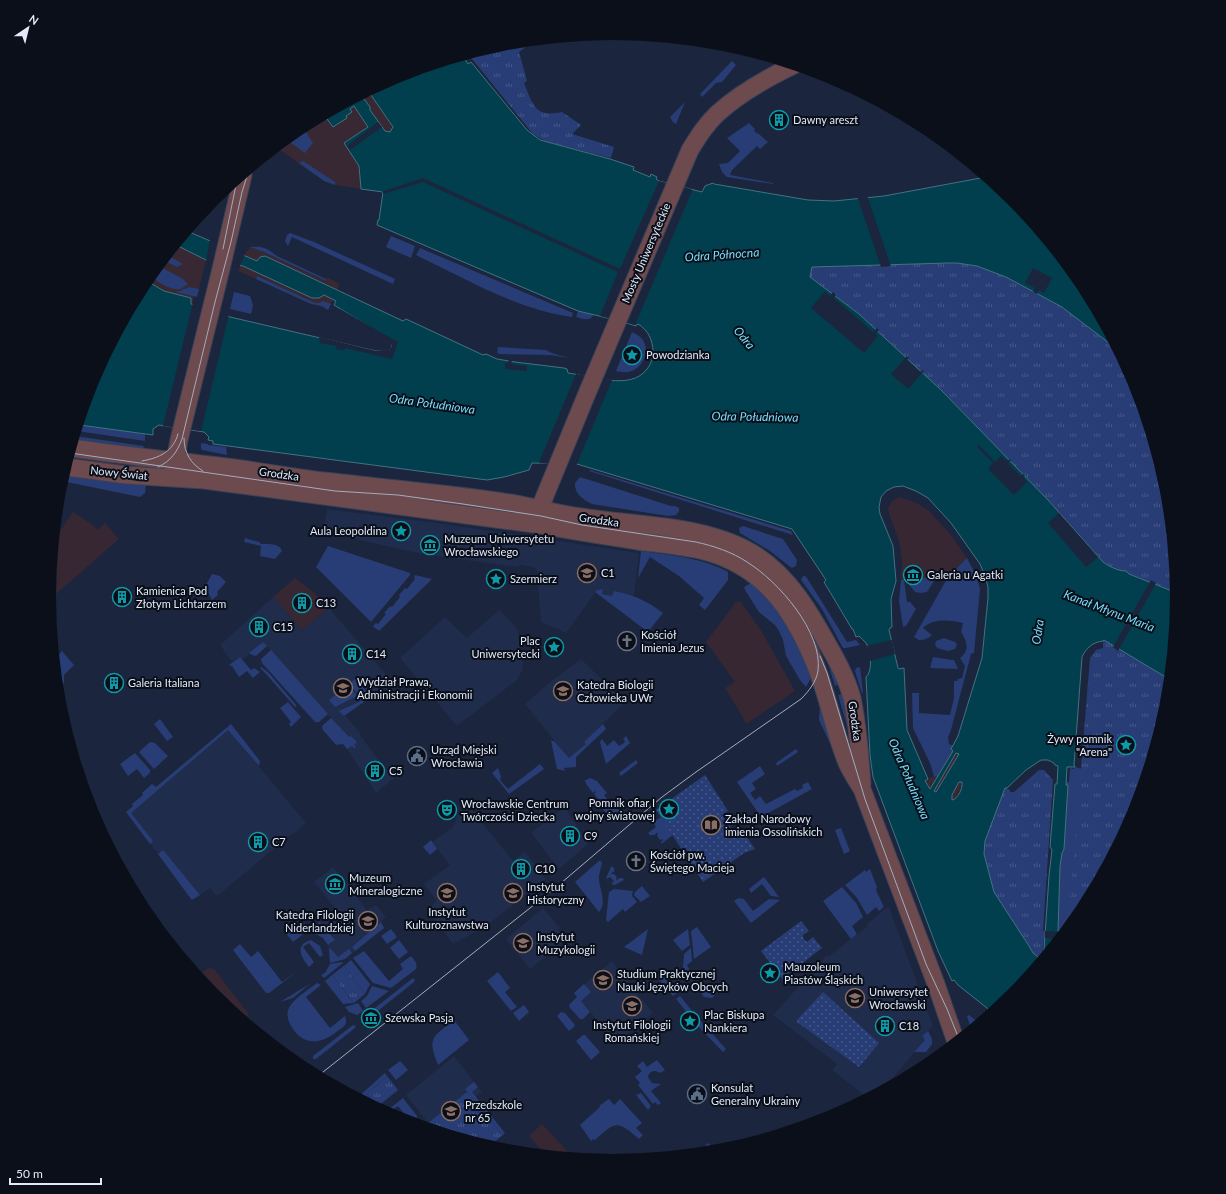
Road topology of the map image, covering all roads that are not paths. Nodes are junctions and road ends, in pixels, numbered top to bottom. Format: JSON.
{"nodes":[{"id":1,"x":784,"y":68,"type":"edge"},
{"id":2,"x":241,"y":182,"type":"edge"},
{"id":3,"x":76,"y":449,"type":"edge"},
{"id":4,"x":72,"y":468,"type":"edge"},
{"id":5,"x":173,"y":470,"type":"junction"},
{"id":6,"x":537,"y":517,"type":"junction"},
{"id":7,"x":862,"y":789,"type":"junction"},
{"id":8,"x":954,"y":1037,"type":"edge"}],
"edges":[{"from":1,"to":6,"type":"street","name":"Mosty Uniwersyteckie"},
{"from":2,"to":5,"type":"street"},
{"from":3,"to":5,"type":"street","name":"Nowy Świat"},
{"from":4,"to":5,"type":"street","name":"Nowy Świat"},
{"from":5,"to":6,"type":"street","name":"Grodzka"},
{"from":6,"to":7,"type":"street","name":"Grodzka"},
{"from":6,"to":7,"type":"street","name":"Grodzka"},
{"from":7,"to":8,"type":"street","name":"Grodzka"}]}
